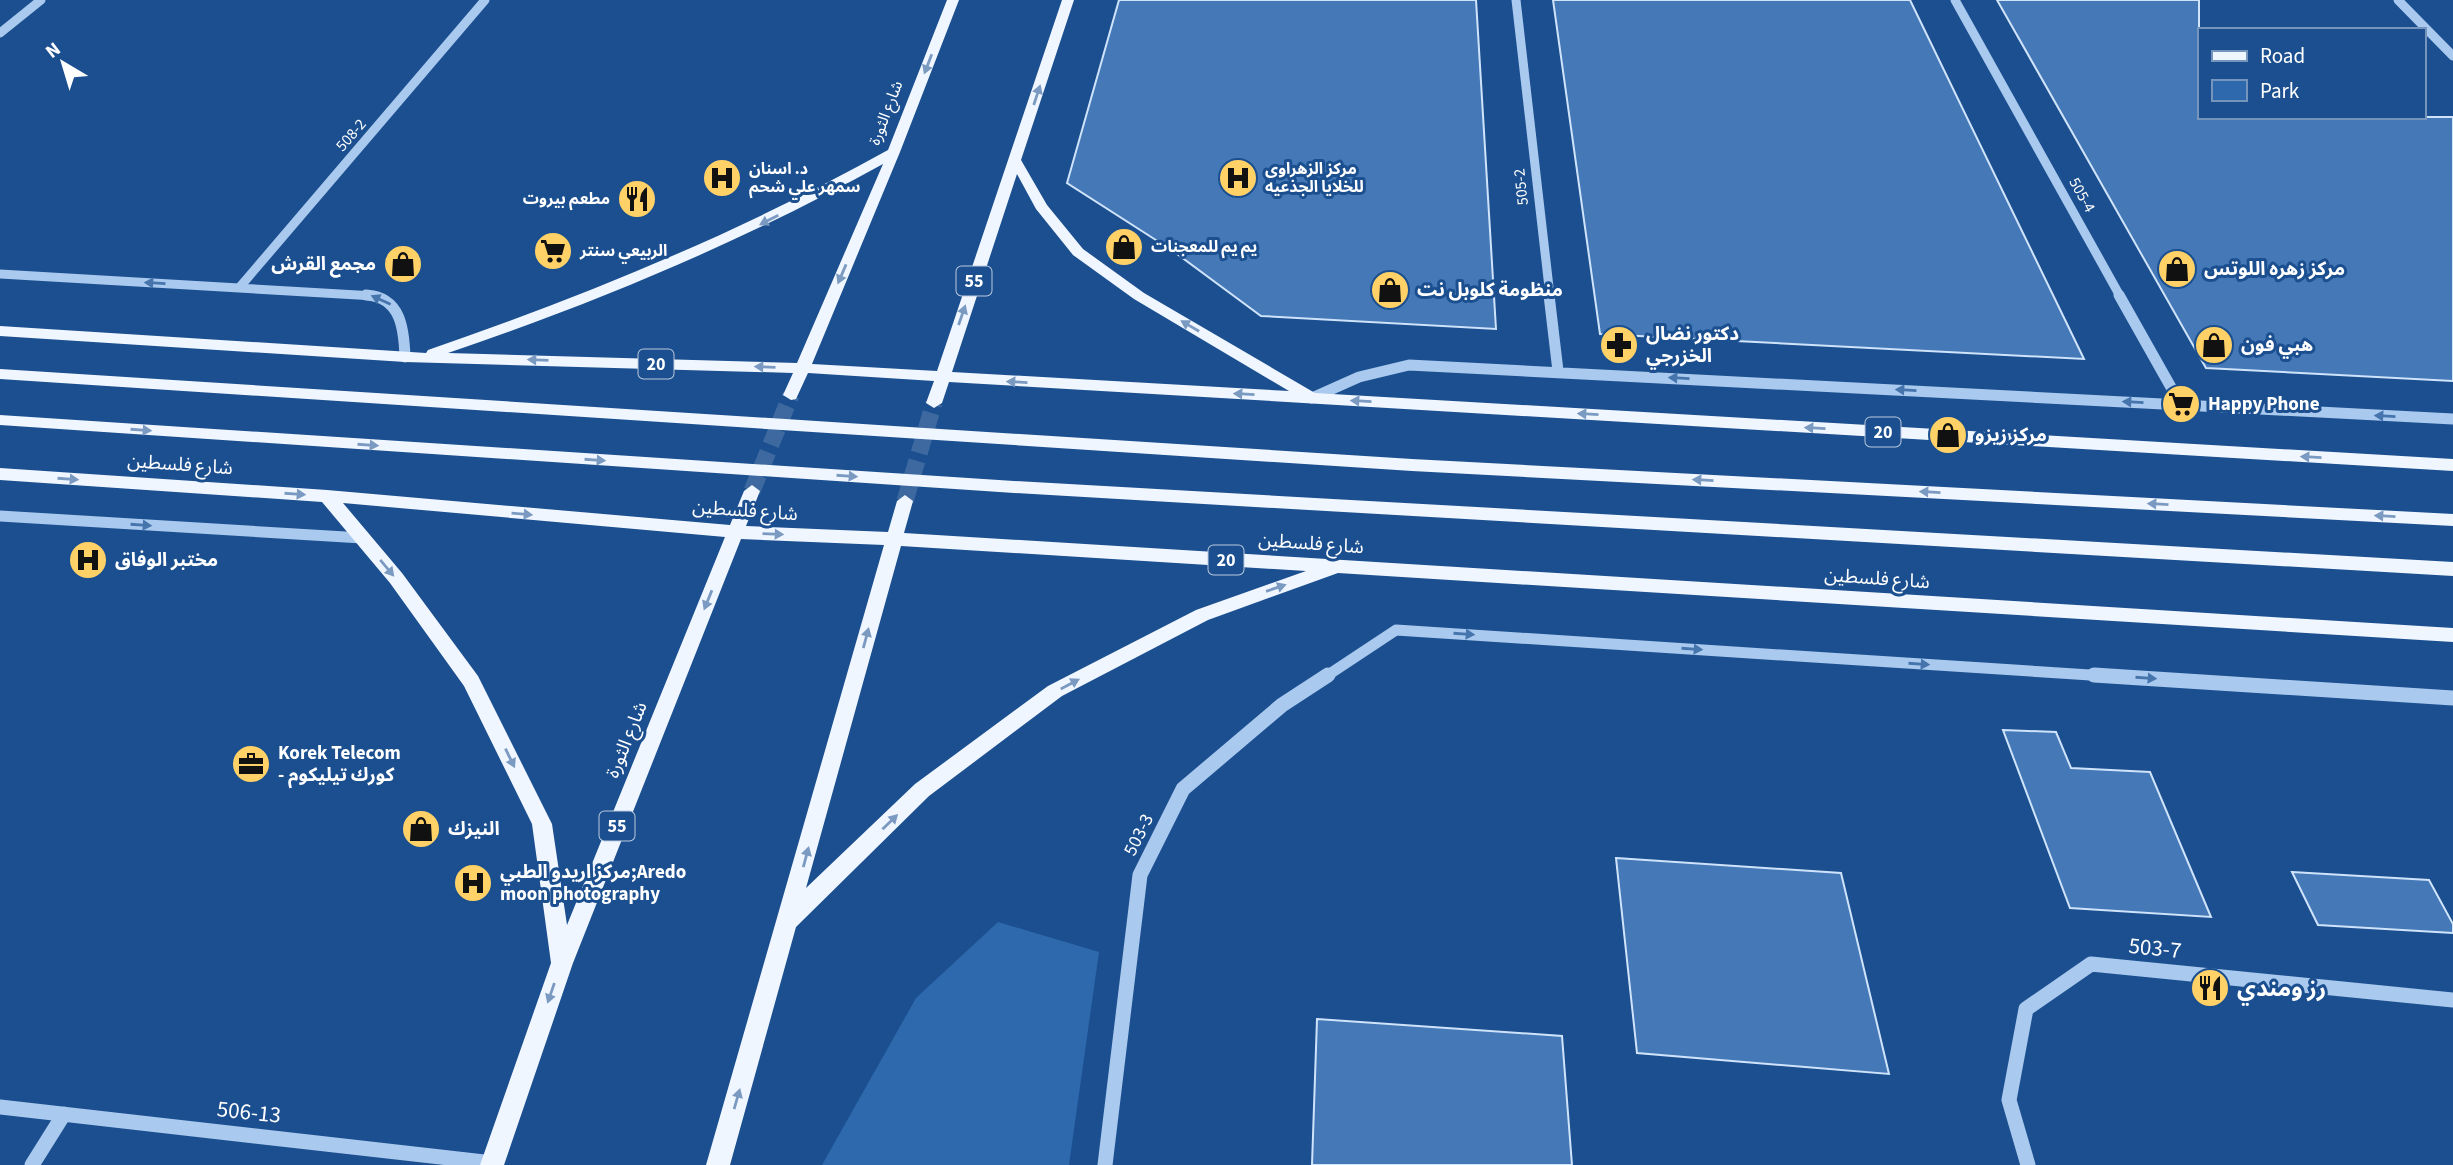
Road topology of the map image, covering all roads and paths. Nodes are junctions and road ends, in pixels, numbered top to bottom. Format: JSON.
{"nodes":[{"id":1,"x":41,"y":0,"type":"edge"},
{"id":2,"x":485,"y":0,"type":"edge"},
{"id":3,"x":953,"y":0,"type":"edge"},
{"id":4,"x":1068,"y":0,"type":"edge"},
{"id":5,"x":1516,"y":0,"type":"edge"},
{"id":6,"x":1955,"y":0,"type":"edge"},
{"id":7,"x":2398,"y":0,"type":"edge"},
{"id":8,"x":0,"y":33,"type":"edge"},
{"id":9,"x":2453,"y":56,"type":"edge"},
{"id":10,"x":894,"y":152,"type":"junction"},
{"id":11,"x":1015,"y":160,"type":"junction"},
{"id":12,"x":0,"y":274,"type":"edge"},
{"id":13,"x":239,"y":288,"type":"junction"},
{"id":14,"x":0,"y":331,"type":"edge"},
{"id":15,"x":413,"y":357,"type":"junction"},
{"id":16,"x":802,"y":368,"type":"junction"},
{"id":17,"x":1558,"y":371,"type":"junction"},
{"id":18,"x":0,"y":373,"type":"edge"},
{"id":19,"x":941,"y":378,"type":"junction"},
{"id":20,"x":792,"y":395,"type":"tunnel mouth"},
{"id":21,"x":1312,"y":398,"type":"junction"},
{"id":22,"x":934,"y":403,"type":"tunnel mouth"},
{"id":23,"x":2181,"y":405,"type":"junction"},
{"id":24,"x":2453,"y":419,"type":"edge"},
{"id":25,"x":0,"y":420,"type":"edge"},
{"id":26,"x":2453,"y":465,"type":"edge"},
{"id":27,"x":0,"y":474,"type":"edge"},
{"id":28,"x":752,"y":491,"type":"tunnel mouth"},
{"id":29,"x":327,"y":496,"type":"junction"},
{"id":30,"x":905,"y":500,"type":"tunnel mouth"},
{"id":31,"x":0,"y":516,"type":"edge"},
{"id":32,"x":2453,"y":520,"type":"edge"},
{"id":33,"x":735,"y":533,"type":"junction"},
{"id":34,"x":362,"y":538,"type":"junction"},
{"id":35,"x":894,"y":539,"type":"junction"},
{"id":36,"x":1338,"y":567,"type":"junction"},
{"id":37,"x":2453,"y":569,"type":"edge"},
{"id":38,"x":2453,"y":635,"type":"edge"},
{"id":39,"x":2453,"y":698,"type":"edge"},
{"id":40,"x":788,"y":920,"type":"junction"},
{"id":41,"x":562,"y":963,"type":"junction"},
{"id":42,"x":2453,"y":1000,"type":"edge"},
{"id":43,"x":0,"y":1107,"type":"edge"},
{"id":44,"x":64,"y":1114,"type":"junction"},
{"id":45,"x":493,"y":1164,"type":"edge"},
{"id":46,"x":32,"y":1165,"type":"edge"},
{"id":47,"x":718,"y":1165,"type":"edge"},
{"id":48,"x":1105,"y":1165,"type":"edge"},
{"id":49,"x":2028,"y":1165,"type":"edge"}],
"edges":[{"from":1,"to":8,"type":"street"},
{"from":2,"to":13,"type":"street","name":"508-2"},
{"from":3,"to":10,"type":"main road","name":"شارع الثورة","one_way":true},
{"from":11,"to":4,"type":"main road","number":"55","one_way":true},
{"from":5,"to":17,"type":"street","name":"505-2"},
{"from":6,"to":23,"type":"street","name":"505-4"},
{"from":7,"to":9,"type":"street"},
{"from":10,"to":15,"type":"main road","one_way":true},
{"from":10,"to":16,"type":"main road","name":"شارع الثورة","one_way":true},
{"from":19,"to":11,"type":"main road","number":"55","one_way":true},
{"from":21,"to":11,"type":"main road","one_way":true},
{"from":13,"to":12,"type":"street","one_way":true},
{"from":15,"to":13,"type":"street","one_way":true},
{"from":14,"to":15,"type":"main road","number":"20"},
{"from":16,"to":15,"type":"main road","number":"20","one_way":true},
{"from":16,"to":19,"type":"main road","number":"20"},
{"from":16,"to":20,"type":"main road","name":"شارع الثورة"},
{"from":17,"to":21,"type":"street"},
{"from":23,"to":17,"type":"street","one_way":true},
{"from":32,"to":18,"type":"main road","one_way":true},
{"from":21,"to":19,"type":"main road","number":"20","one_way":true},
{"from":19,"to":22,"type":"main road","number":"55"},
{"from":26,"to":21,"type":"main road","number":"20","one_way":true},
{"from":24,"to":23,"type":"street","one_way":true},
{"from":25,"to":37,"type":"main road","name":"شارع فلسطين","one_way":true},
{"from":27,"to":29,"type":"main road","name":"شارع فلسطين","number":"20","one_way":true},
{"from":28,"to":33,"type":"main road","name":"شارع الثورة","number":"55"},
{"from":29,"to":33,"type":"main road","name":"شارع فلسطين","number":"20","one_way":true},
{"from":29,"to":34,"type":"main road"},
{"from":30,"to":35,"type":"main road"},
{"from":31,"to":34,"type":"street","one_way":true},
{"from":33,"to":35,"type":"main road","name":"شارع فلسطين","number":"20","one_way":true},
{"from":33,"to":41,"type":"main road","name":"شارع الثورة","number":"55","one_way":true},
{"from":34,"to":41,"type":"main road","one_way":true},
{"from":35,"to":36,"type":"main road","name":"شارع فلسطين","number":"20"},
{"from":40,"to":35,"type":"main road","one_way":true},
{"from":36,"to":38,"type":"main road","name":"شارع فلسطين","number":"20"},
{"from":40,"to":36,"type":"main road","one_way":true},
{"from":48,"to":39,"type":"street","name":"503-3","one_way":true},
{"from":47,"to":40,"type":"main road","one_way":true},
{"from":41,"to":45,"type":"main road","name":"شارع الثورة","number":"55","one_way":true},
{"from":42,"to":49,"type":"street","name":"503-7"},
{"from":43,"to":44,"type":"street","name":"506-13"},
{"from":44,"to":45,"type":"street","name":"506-13"},
{"from":44,"to":46,"type":"street"}]}
